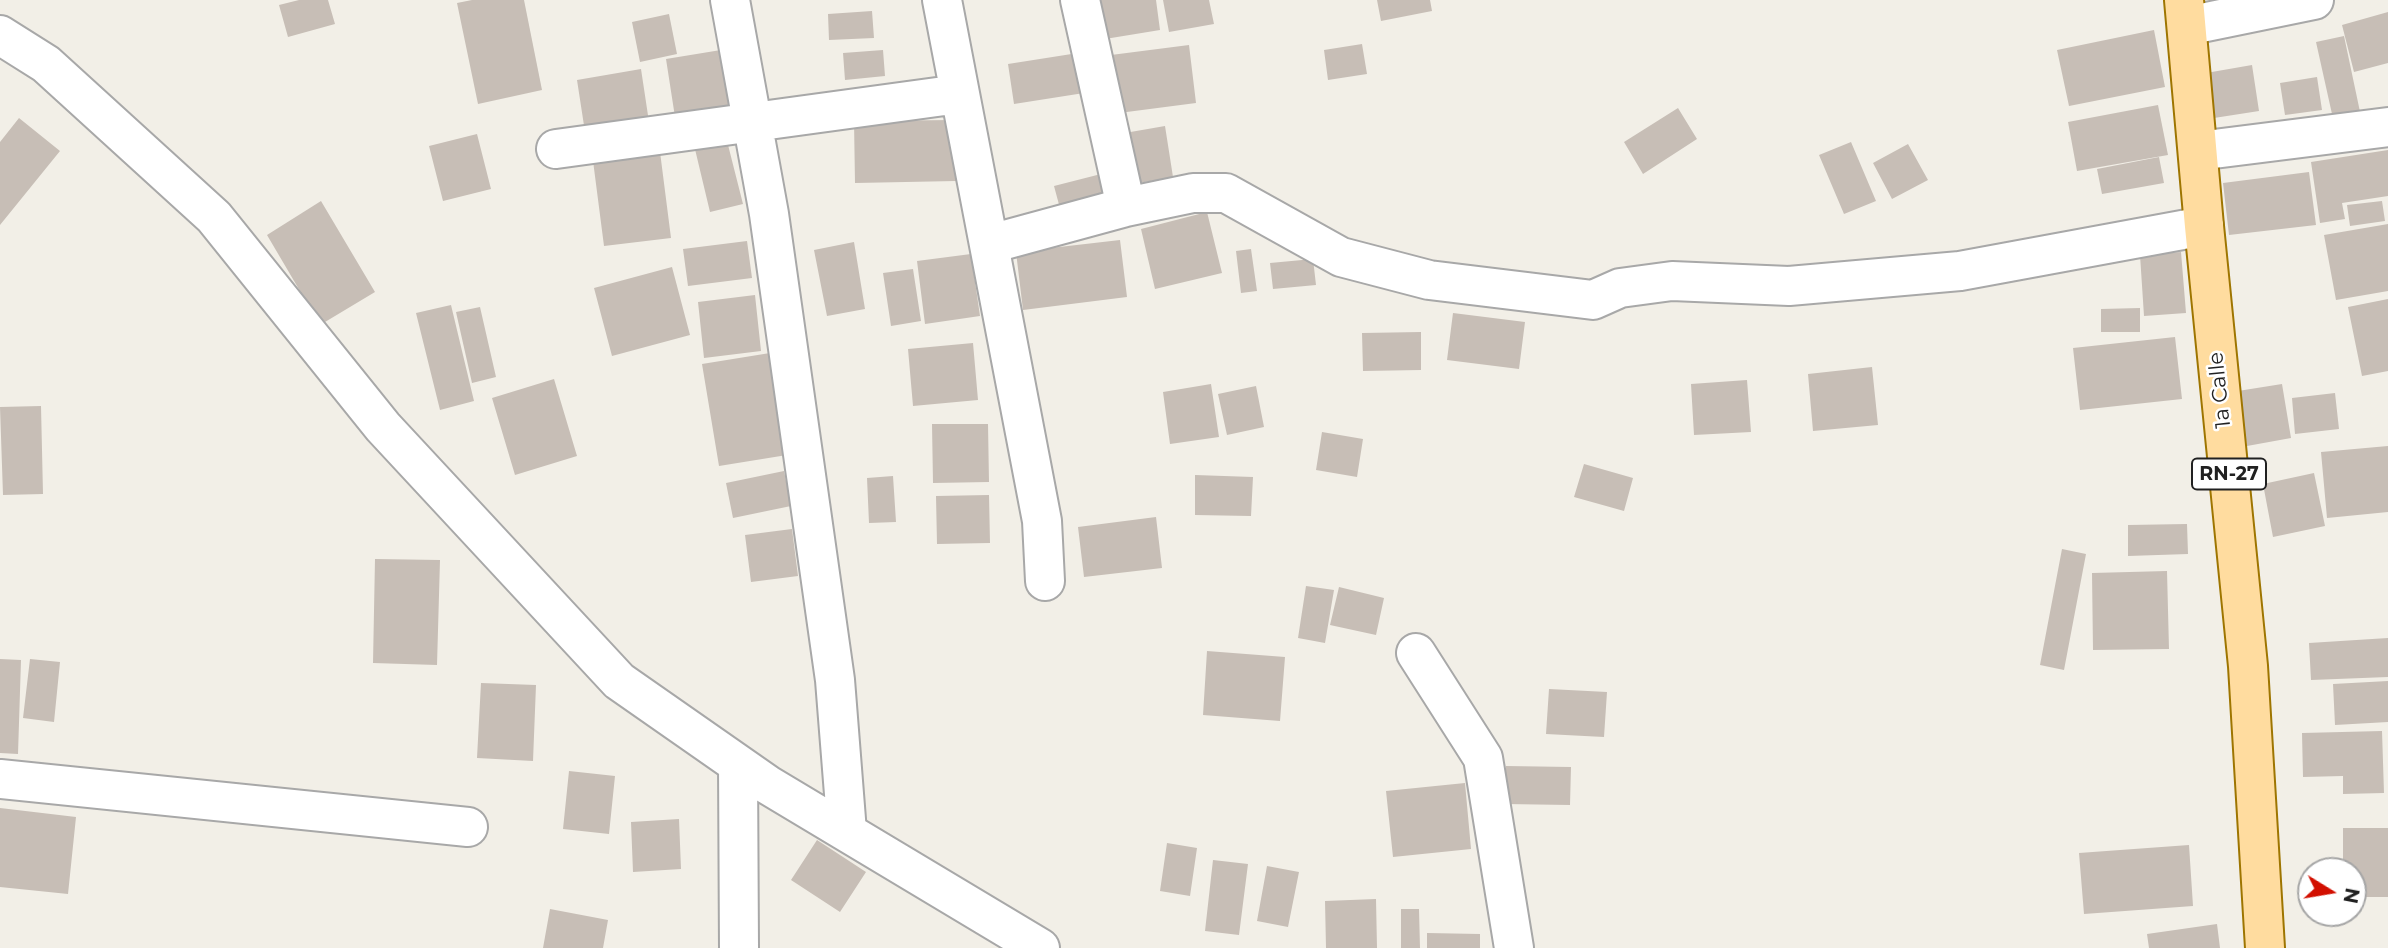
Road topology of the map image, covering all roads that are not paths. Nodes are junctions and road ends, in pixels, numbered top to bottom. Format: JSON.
{"nodes":[{"id":1,"x":730,"y":0,"type":"edge"},
{"id":2,"x":943,"y":0,"type":"edge"},
{"id":3,"x":1080,"y":0,"type":"edge"},
{"id":4,"x":2314,"y":0,"type":"edge"},
{"id":5,"x":2185,"y":13,"type":"edge"},
{"id":6,"x":0,"y":35,"type":"edge"},
{"id":7,"x":959,"y":93,"type":"junction"},
{"id":8,"x":752,"y":122,"type":"junction"},
{"id":9,"x":2388,"y":127,"type":"edge"},
{"id":10,"x":556,"y":149,"type":"dead end"},
{"id":11,"x":2198,"y":151,"type":"junction"},
{"id":12,"x":1126,"y":208,"type":"junction"},
{"id":13,"x":2204,"y":226,"type":"junction"},
{"id":14,"x":990,"y":244,"type":"junction"},
{"id":15,"x":1045,"y":581,"type":"dead end"},
{"id":16,"x":1416,"y":653,"type":"dead end"},
{"id":17,"x":737,"y":764,"type":"junction"},
{"id":18,"x":0,"y":779,"type":"edge"},
{"id":19,"x":468,"y":827,"type":"dead end"},
{"id":20,"x":847,"y":832,"type":"junction"},
{"id":21,"x":738,"y":948,"type":"edge"},
{"id":22,"x":1040,"y":948,"type":"edge"},
{"id":23,"x":1514,"y":948,"type":"edge"},
{"id":24,"x":2264,"y":948,"type":"edge"}],
"edges":[{"from":1,"to":8,"type":"street"},
{"from":2,"to":7,"type":"street"},
{"from":3,"to":12,"type":"street"},
{"from":4,"to":5,"type":"street"},
{"from":5,"to":11,"type":"main road","name":"1a Calle","number":"RN-27"},
{"from":6,"to":17,"type":"street"},
{"from":7,"to":8,"type":"street"},
{"from":7,"to":14,"type":"street"},
{"from":8,"to":10,"type":"street"},
{"from":8,"to":20,"type":"street"},
{"from":9,"to":11,"type":"street"},
{"from":11,"to":13,"type":"main road","name":"1a Calle","number":"RN-27"},
{"from":12,"to":13,"type":"street"},
{"from":12,"to":14,"type":"street"},
{"from":13,"to":24,"type":"main road","name":"1a Calle","number":"RN-27"},
{"from":14,"to":15,"type":"street"},
{"from":16,"to":23,"type":"street"},
{"from":17,"to":20,"type":"street"},
{"from":17,"to":21,"type":"street"},
{"from":18,"to":19,"type":"street"},
{"from":20,"to":22,"type":"street"}]}
